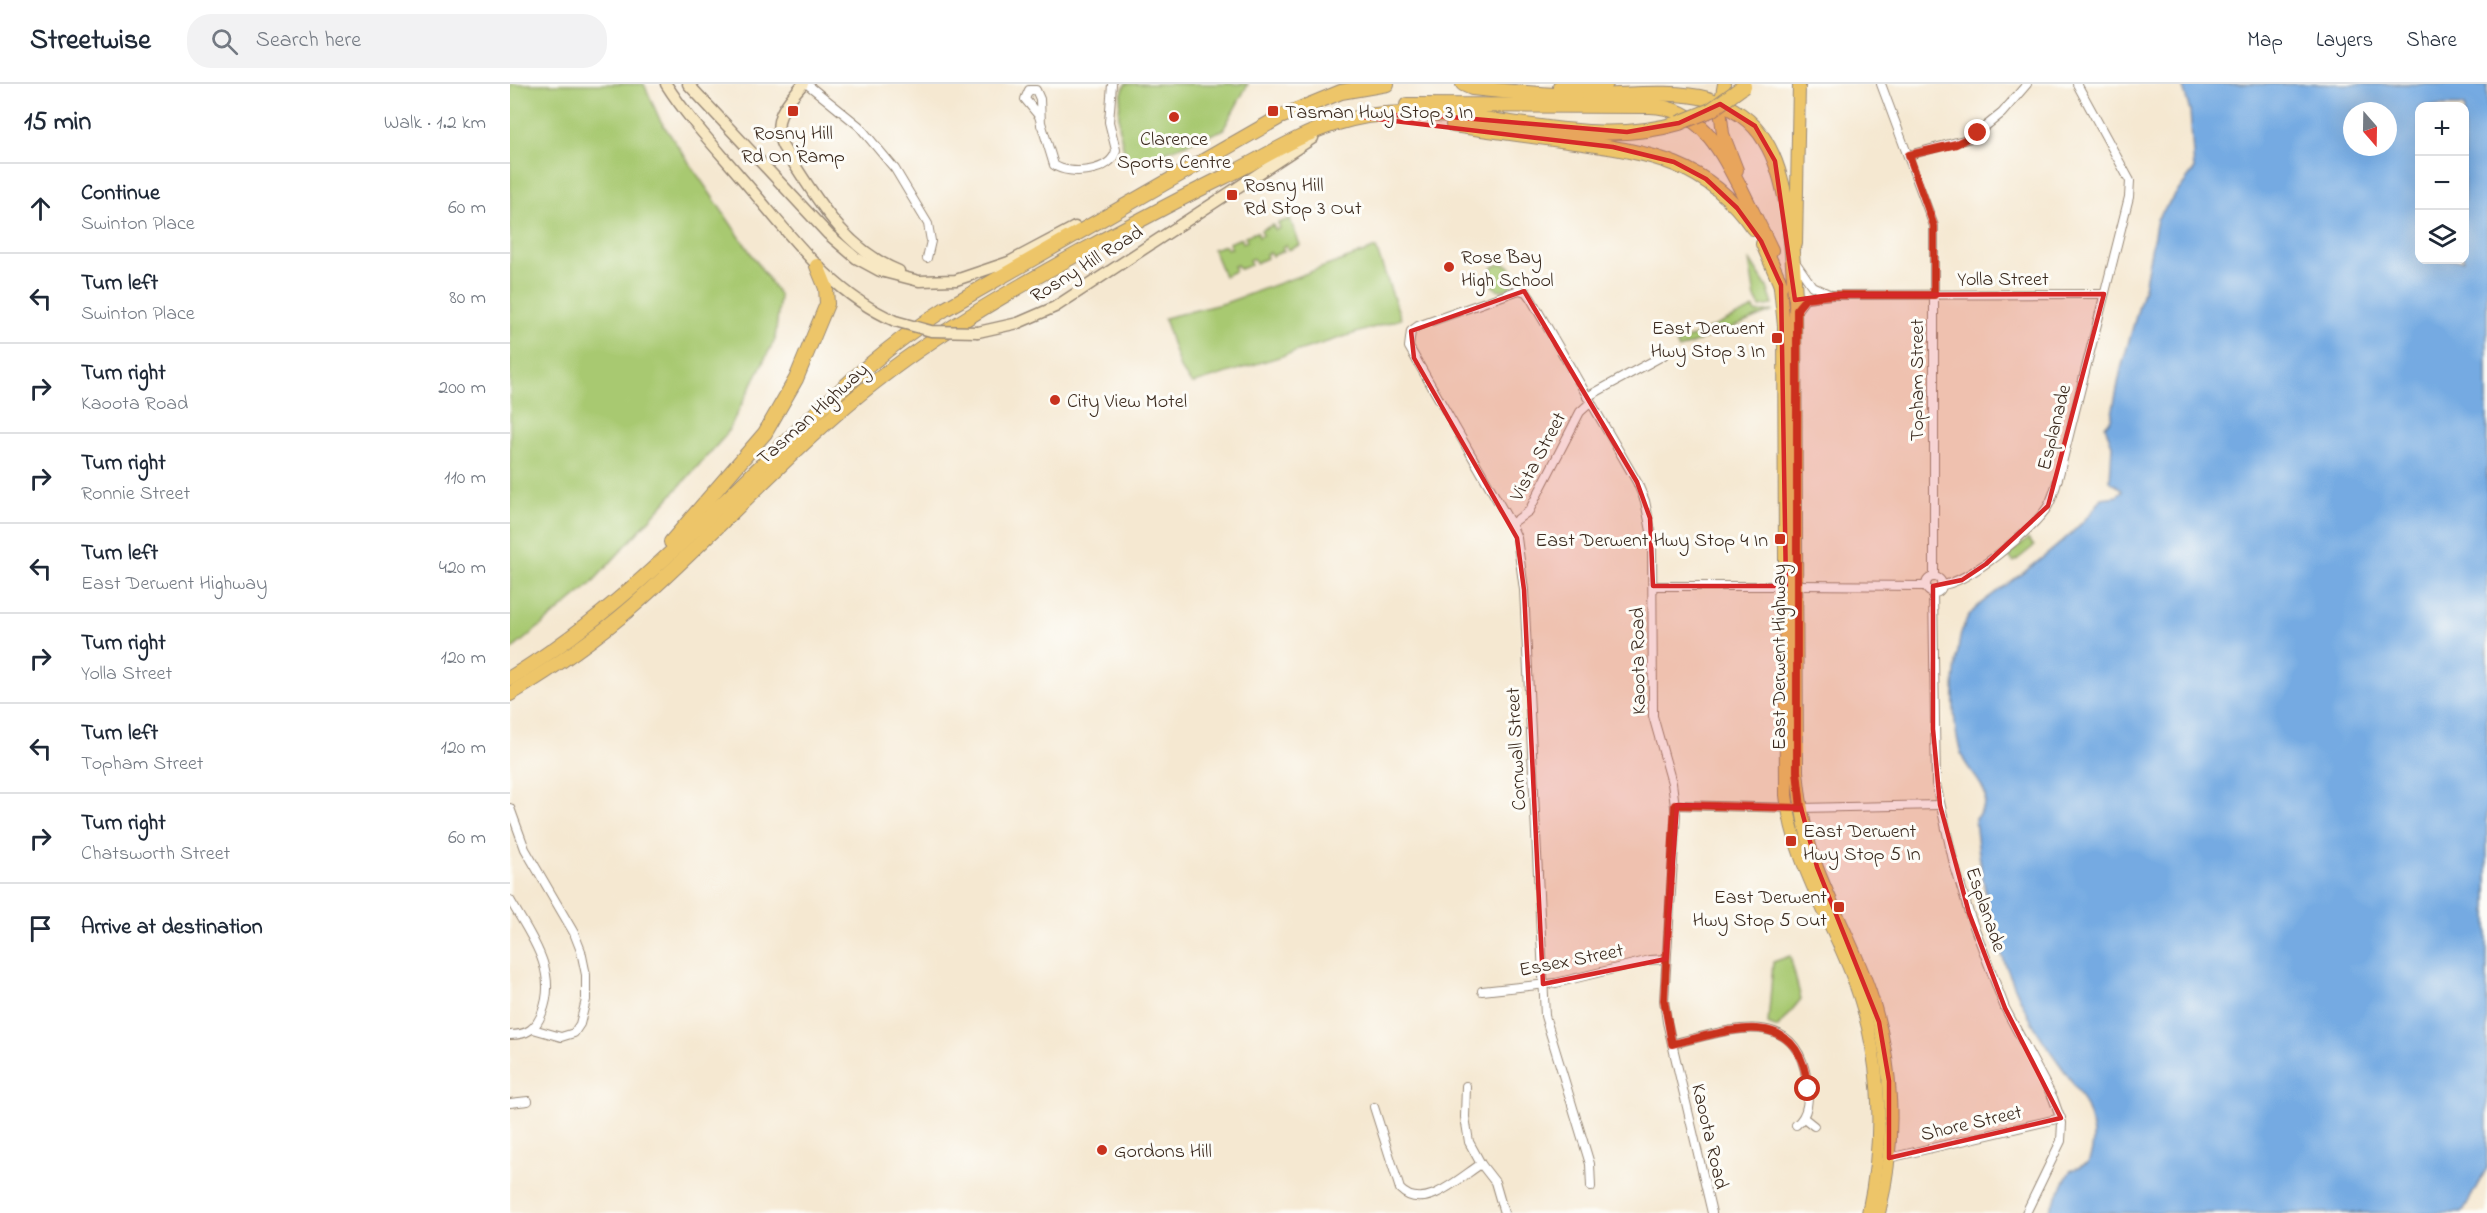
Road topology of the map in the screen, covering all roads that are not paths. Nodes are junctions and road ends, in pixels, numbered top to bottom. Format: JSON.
{"nodes":[{"id":1,"x":666,"y":84,"type":"edge"},
{"id":2,"x":688,"y":84,"type":"edge"},
{"id":3,"x":805,"y":84,"type":"edge"},
{"id":4,"x":1112,"y":84,"type":"edge"},
{"id":5,"x":1387,"y":84,"type":"edge"},
{"id":6,"x":1450,"y":84,"type":"edge"},
{"id":7,"x":1463,"y":84,"type":"edge"},
{"id":8,"x":1606,"y":84,"type":"edge"},
{"id":9,"x":1724,"y":84,"type":"edge"},
{"id":10,"x":1799,"y":84,"type":"edge"},
{"id":11,"x":1881,"y":84,"type":"edge"},
{"id":12,"x":2027,"y":84,"type":"edge"},
{"id":13,"x":2077,"y":84,"type":"edge"},
{"id":14,"x":1745,"y":85,"type":"edge"},
{"id":15,"x":1361,"y":117,"type":"junction"},
{"id":16,"x":1346,"y":120,"type":"junction"},
{"id":17,"x":1041,"y":124,"type":"dead end"},
{"id":18,"x":1909,"y":155,"type":"junction"},
{"id":19,"x":1170,"y":203,"type":"junction"},
{"id":20,"x":1120,"y":209,"type":"junction"},
{"id":21,"x":1771,"y":250,"type":"junction"},
{"id":22,"x":927,"y":258,"type":"dead end"},
{"id":23,"x":1796,"y":263,"type":"junction"},
{"id":24,"x":817,"y":266,"type":"junction"},
{"id":25,"x":975,"y":275,"type":"junction"},
{"id":26,"x":1781,"y":285,"type":"junction"},
{"id":27,"x":2104,"y":294,"type":"junction"},
{"id":28,"x":1831,"y":295,"type":"junction"},
{"id":29,"x":1934,"y":295,"type":"junction"},
{"id":30,"x":1795,"y":296,"type":"junction"},
{"id":31,"x":1795,"y":316,"type":"junction"},
{"id":32,"x":1411,"y":331,"type":"joint"},
{"id":33,"x":1664,"y":355,"type":"dead end"},
{"id":34,"x":1589,"y":399,"type":"junction"},
{"id":35,"x":1510,"y":524,"type":"junction"},
{"id":36,"x":1934,"y":577,"type":"junction"},
{"id":37,"x":1791,"y":585,"type":"junction"},
{"id":38,"x":1941,"y":585,"type":"junction"},
{"id":39,"x":1653,"y":586,"type":"junction"},
{"id":40,"x":1926,"y":586,"type":"junction"},
{"id":41,"x":1933,"y":592,"type":"junction"},
{"id":42,"x":608,"y":609,"type":"junction"},
{"id":43,"x":510,"y":678,"type":"edge"},
{"id":44,"x":510,"y":694,"type":"edge"},
{"id":45,"x":1675,"y":805,"type":"junction"},
{"id":46,"x":1940,"y":805,"type":"junction"},
{"id":47,"x":1788,"y":807,"type":"junction"},
{"id":48,"x":510,"y":808,"type":"edge"},
{"id":49,"x":1801,"y":808,"type":"junction"},
{"id":50,"x":510,"y":900,"type":"edge"},
{"id":51,"x":1666,"y":959,"type":"junction"},
{"id":52,"x":1543,"y":984,"type":"junction"},
{"id":53,"x":1482,"y":992,"type":"dead end"},
{"id":54,"x":533,"y":1029,"type":"junction"},
{"id":55,"x":510,"y":1035,"type":"edge"},
{"id":56,"x":1672,"y":1044,"type":"junction"},
{"id":57,"x":1467,"y":1086,"type":"dead end"},
{"id":58,"x":528,"y":1101,"type":"dead end"},
{"id":59,"x":510,"y":1104,"type":"edge"},
{"id":60,"x":1374,"y":1107,"type":"dead end"},
{"id":61,"x":1804,"y":1118,"type":"junction"},
{"id":62,"x":2061,"y":1118,"type":"junction"},
{"id":63,"x":1796,"y":1125,"type":"dead end"},
{"id":64,"x":1814,"y":1126,"type":"dead end"},
{"id":65,"x":1889,"y":1158,"type":"junction"},
{"id":66,"x":1480,"y":1164,"type":"junction"},
{"id":67,"x":1591,"y":1186,"type":"dead end"},
{"id":68,"x":1446,"y":1198,"type":"dead end"},
{"id":69,"x":1421,"y":1208,"type":"dead end"},
{"id":70,"x":1504,"y":1213,"type":"edge"},
{"id":71,"x":1712,"y":1213,"type":"edge"},
{"id":72,"x":1868,"y":1213,"type":"edge"},
{"id":73,"x":1879,"y":1213,"type":"edge"},
{"id":74,"x":2026,"y":1213,"type":"edge"}],
"edges":[{"from":1,"to":24,"type":"main road","name":"Rosny Hill Road"},
{"from":2,"to":25,"type":"main road"},
{"from":3,"to":22,"type":"street"},
{"from":3,"to":25,"type":"main road"},
{"from":4,"to":17,"type":"street"},
{"from":5,"to":20,"type":"highway","name":"Tasman Highway"},
{"from":6,"to":7,"type":"highway"},
{"from":7,"to":8,"type":"highway"},
{"from":7,"to":30,"type":"highway"},
{"from":9,"to":21,"type":"main road","name":"East Derwent Highway"},
{"from":10,"to":23,"type":"main road","name":"East Derwent Highway"},
{"from":11,"to":18,"type":"street","name":"Topham Street"},
{"from":12,"to":18,"type":"street"},
{"from":13,"to":27,"type":"street","name":"Esplanade"},
{"from":14,"to":15,"type":"highway","name":"Tasman Highway","bridge":true},
{"from":15,"to":16,"type":"highway","name":"Tasman Highway"},
{"from":15,"to":26,"type":"highway"},
{"from":16,"to":19,"type":"highway","name":"Tasman Highway"},
{"from":16,"to":24,"type":"main road","name":"Rosny Hill Road","bridge":true},
{"from":18,"to":29,"type":"street","name":"Topham Street"},
{"from":19,"to":21,"type":"highway","name":"Tasman Highway"},
{"from":19,"to":44,"type":"highway","name":"Tasman Highway"},
{"from":20,"to":25,"type":"main road","name":"Tasman Highway"},
{"from":20,"to":42,"type":"highway","name":"Tasman Highway"},
{"from":21,"to":26,"type":"main road","name":"East Derwent Highway"},
{"from":23,"to":28,"type":"street"},
{"from":23,"to":30,"type":"main road","name":"East Derwent Highway"},
{"from":24,"to":42,"type":"highway"},
{"from":26,"to":37,"type":"main road","name":"East Derwent Highway"},
{"from":27,"to":29,"type":"street","name":"Yolla Street"},
{"from":27,"to":38,"type":"street","name":"Esplanade"},
{"from":28,"to":29,"type":"street","name":"Yolla Street"},
{"from":28,"to":31,"type":"street","name":"Yolla Street"},
{"from":29,"to":36,"type":"street","name":"Topham Street"},
{"from":30,"to":31,"type":"main road","name":"East Derwent Highway"},
{"from":31,"to":37,"type":"main road","name":"East Derwent Highway"},
{"from":32,"to":34,"type":"street","name":"Kaoota Road"},
{"from":32,"to":35,"type":"street","name":"Cornwall Street"},
{"from":33,"to":34,"type":"street"},
{"from":34,"to":35,"type":"street","name":"Vista Street"},
{"from":34,"to":39,"type":"street","name":"Kaoota Road"},
{"from":35,"to":52,"type":"street","name":"Cornwall Street"},
{"from":36,"to":38,"type":"street"},
{"from":36,"to":40,"type":"street"},
{"from":37,"to":39,"type":"street"},
{"from":37,"to":40,"type":"street"},
{"from":37,"to":47,"type":"main road","name":"East Derwent Highway"},
{"from":37,"to":49,"type":"main road","name":"East Derwent Highway"},
{"from":38,"to":41,"type":"street"},
{"from":39,"to":45,"type":"street","name":"Kaoota Road"},
{"from":40,"to":41,"type":"street"},
{"from":41,"to":46,"type":"street","name":"Esplanade"},
{"from":42,"to":43,"type":"highway","name":"Tasman Highway"},
{"from":45,"to":47,"type":"street"},
{"from":45,"to":51,"type":"street","name":"Kaoota Road"},
{"from":46,"to":49,"type":"street"},
{"from":46,"to":62,"type":"street","name":"Esplanade"},
{"from":47,"to":49,"type":"street"},
{"from":47,"to":72,"type":"main road","name":"East Derwent Highway"},
{"from":48,"to":54,"type":"street"},
{"from":49,"to":65,"type":"main road","name":"East Derwent Highway"},
{"from":50,"to":54,"type":"street"},
{"from":51,"to":52,"type":"street","name":"Essex Street"},
{"from":51,"to":56,"type":"street","name":"Kaoota Road"},
{"from":52,"to":53,"type":"street","name":"Essex Street"},
{"from":52,"to":67,"type":"street","name":"Cornwall Street"},
{"from":54,"to":55,"type":"street"},
{"from":56,"to":61,"type":"street"},
{"from":56,"to":71,"type":"street","name":"Kaoota Road"},
{"from":57,"to":66,"type":"street"},
{"from":58,"to":59,"type":"street"},
{"from":60,"to":69,"type":"street"},
{"from":61,"to":63,"type":"street"},
{"from":61,"to":64,"type":"street"},
{"from":62,"to":65,"type":"street","name":"Shore Street"},
{"from":62,"to":74,"type":"street"},
{"from":65,"to":73,"type":"main road","name":"East Derwent Highway"},
{"from":66,"to":68,"type":"street"},
{"from":66,"to":70,"type":"street"}]}
